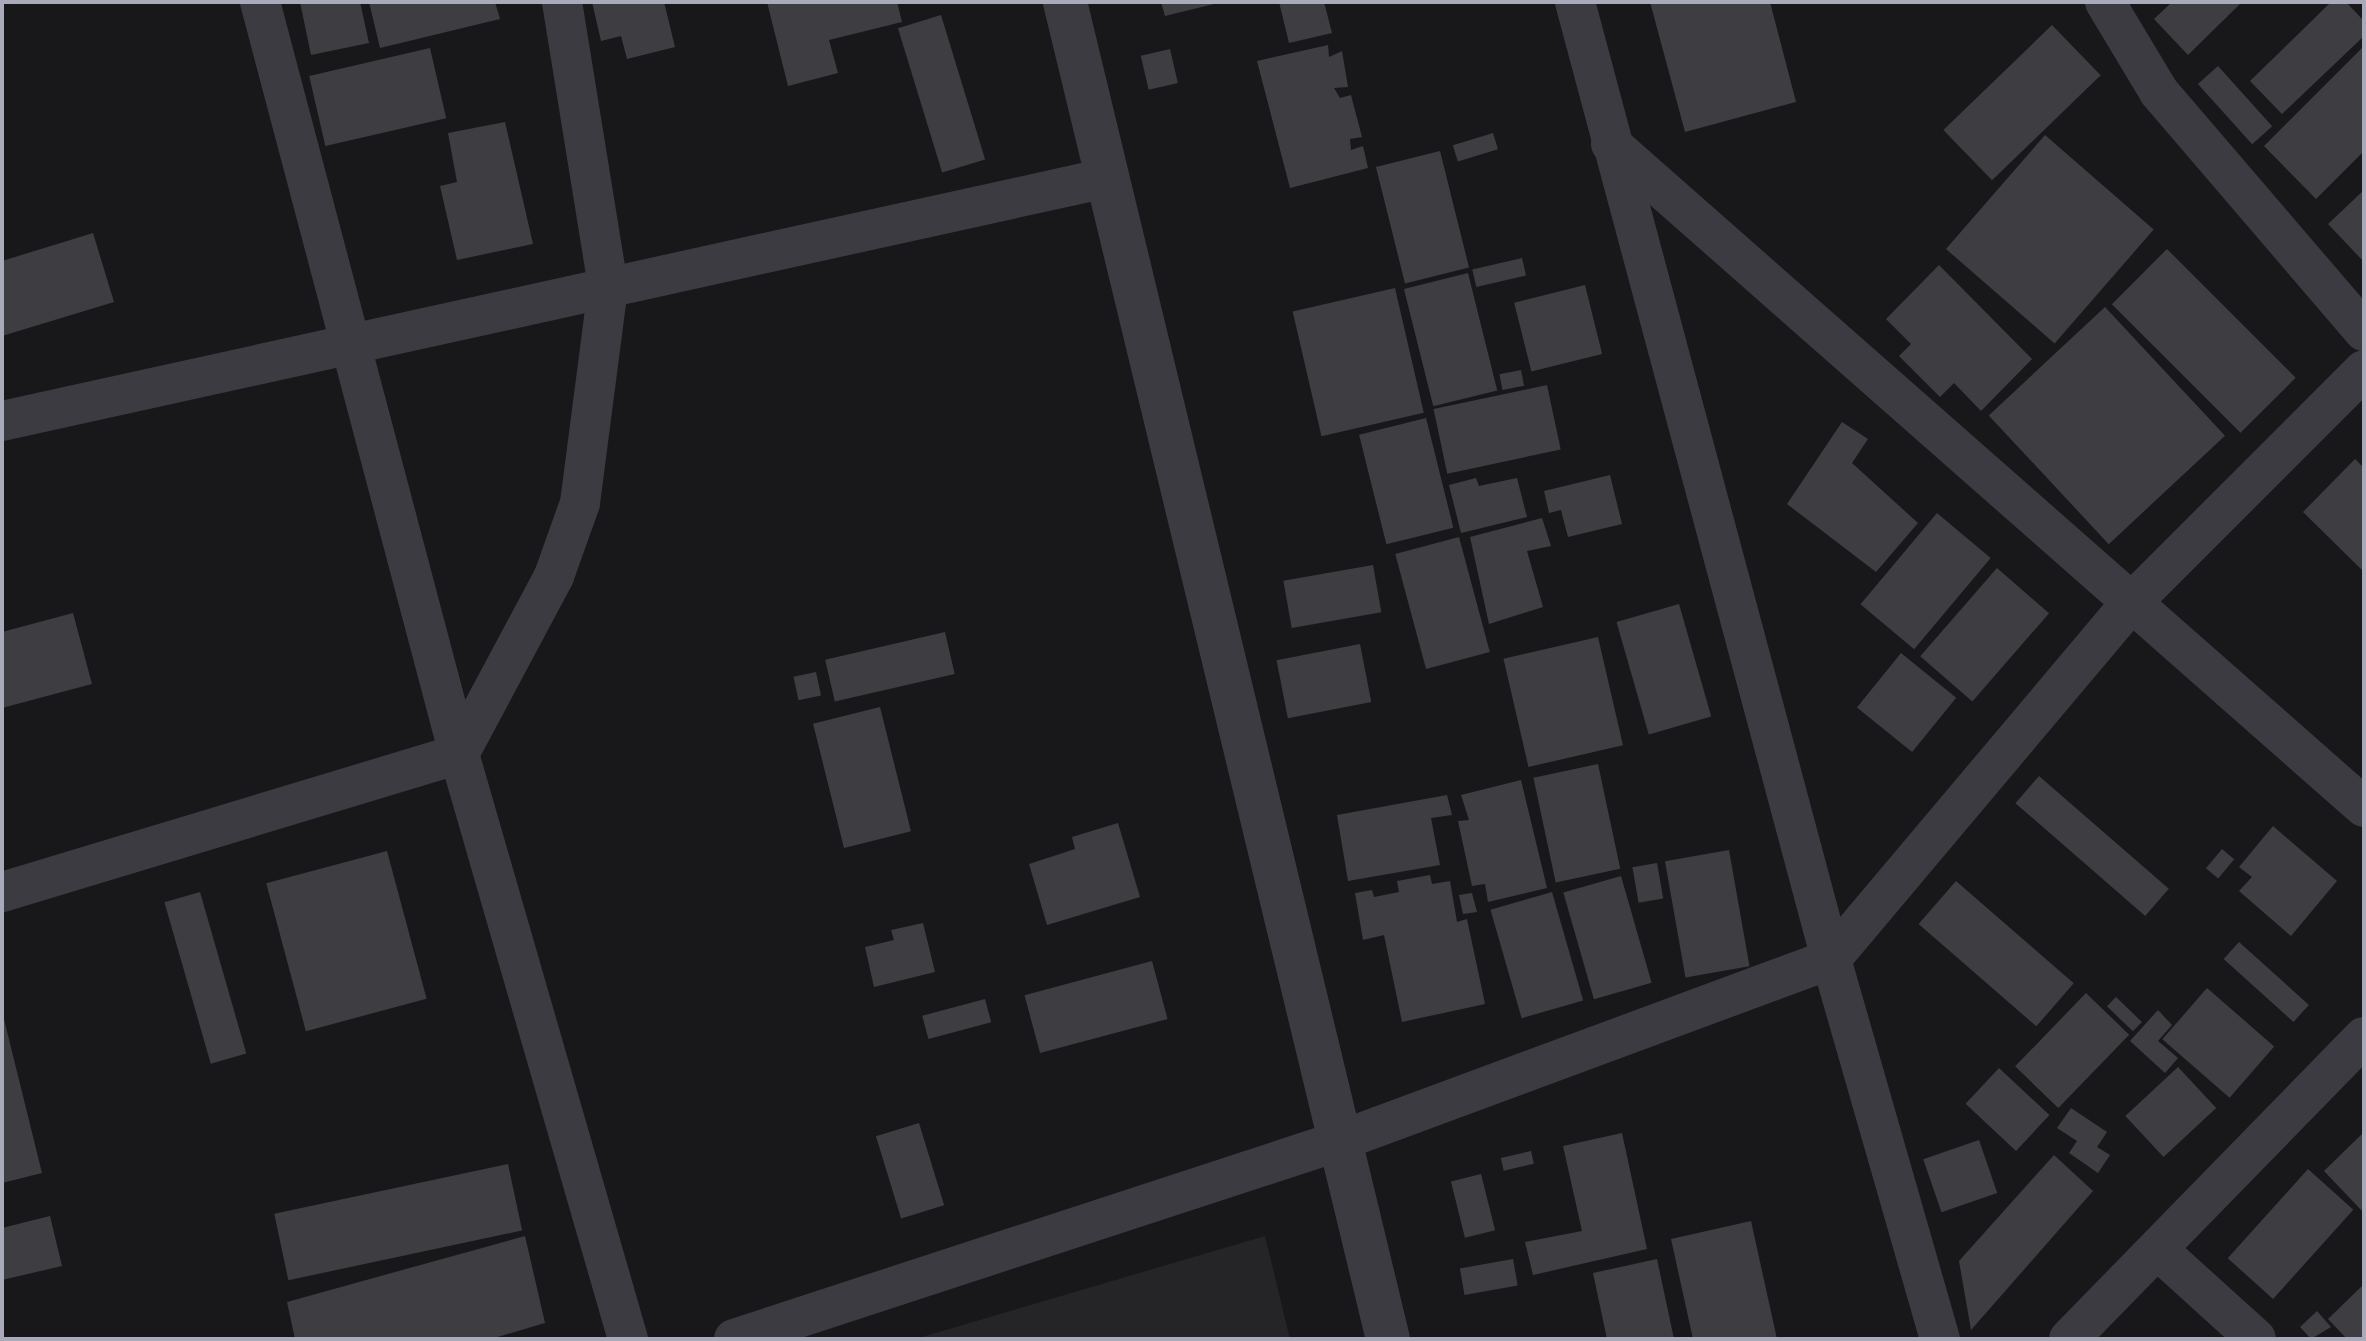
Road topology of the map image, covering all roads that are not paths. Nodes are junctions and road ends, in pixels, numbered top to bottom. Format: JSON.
{"nodes":[{"id":1,"x":260,"y":2,"type":"edge"},
{"id":2,"x":562,"y":2,"type":"edge"},
{"id":3,"x":1065,"y":2,"type":"edge"},
{"id":4,"x":1575,"y":2,"type":"edge"},
{"id":5,"x":2105,"y":2,"type":"edge"},
{"id":6,"x":1611,"y":144,"type":"junction"},
{"id":7,"x":1106,"y":178,"type":"junction"},
{"id":8,"x":608,"y":286,"type":"junction"},
{"id":9,"x":2364,"y":331,"type":"edge"},
{"id":10,"x":350,"y":344,"type":"junction"},
{"id":11,"x":2364,"y":370,"type":"edge"},
{"id":12,"x":2,"y":421,"type":"edge"},
{"id":13,"x":2129,"y":605,"type":"junction"},
{"id":14,"x":459,"y":754,"type":"junction"},
{"id":15,"x":2364,"y":807,"type":"edge"},
{"id":16,"x":2,"y":892,"type":"edge"},
{"id":17,"x":1831,"y":959,"type":"junction"},
{"id":18,"x":2364,"y":1037,"type":"edge"},
{"id":19,"x":1342,"y":1140,"type":"junction"},
{"id":20,"x":2158,"y":1250,"type":"junction"},
{"id":21,"x":628,"y":1339,"type":"edge"},
{"id":22,"x":734,"y":1339,"type":"edge"},
{"id":23,"x":1388,"y":1339,"type":"edge"},
{"id":24,"x":1940,"y":1339,"type":"edge"},
{"id":25,"x":2069,"y":1339,"type":"edge"},
{"id":26,"x":2256,"y":1339,"type":"edge"}],
"edges":[{"from":1,"to":10,"type":"street"},
{"from":2,"to":8,"type":"street"},
{"from":3,"to":7,"type":"street"},
{"from":4,"to":6,"type":"street"},
{"from":5,"to":9,"type":"street"},
{"from":6,"to":13,"type":"street"},
{"from":6,"to":17,"type":"street"},
{"from":7,"to":8,"type":"street"},
{"from":7,"to":19,"type":"street"},
{"from":8,"to":10,"type":"street"},
{"from":8,"to":14,"type":"street"},
{"from":10,"to":12,"type":"street"},
{"from":10,"to":14,"type":"street"},
{"from":11,"to":13,"type":"street"},
{"from":13,"to":15,"type":"street"},
{"from":13,"to":17,"type":"street"},
{"from":14,"to":16,"type":"street"},
{"from":14,"to":21,"type":"street"},
{"from":17,"to":19,"type":"street"},
{"from":17,"to":24,"type":"street"},
{"from":18,"to":20,"type":"street"},
{"from":19,"to":22,"type":"street"},
{"from":19,"to":23,"type":"street"},
{"from":20,"to":25,"type":"street"},
{"from":20,"to":26,"type":"street"}]}
